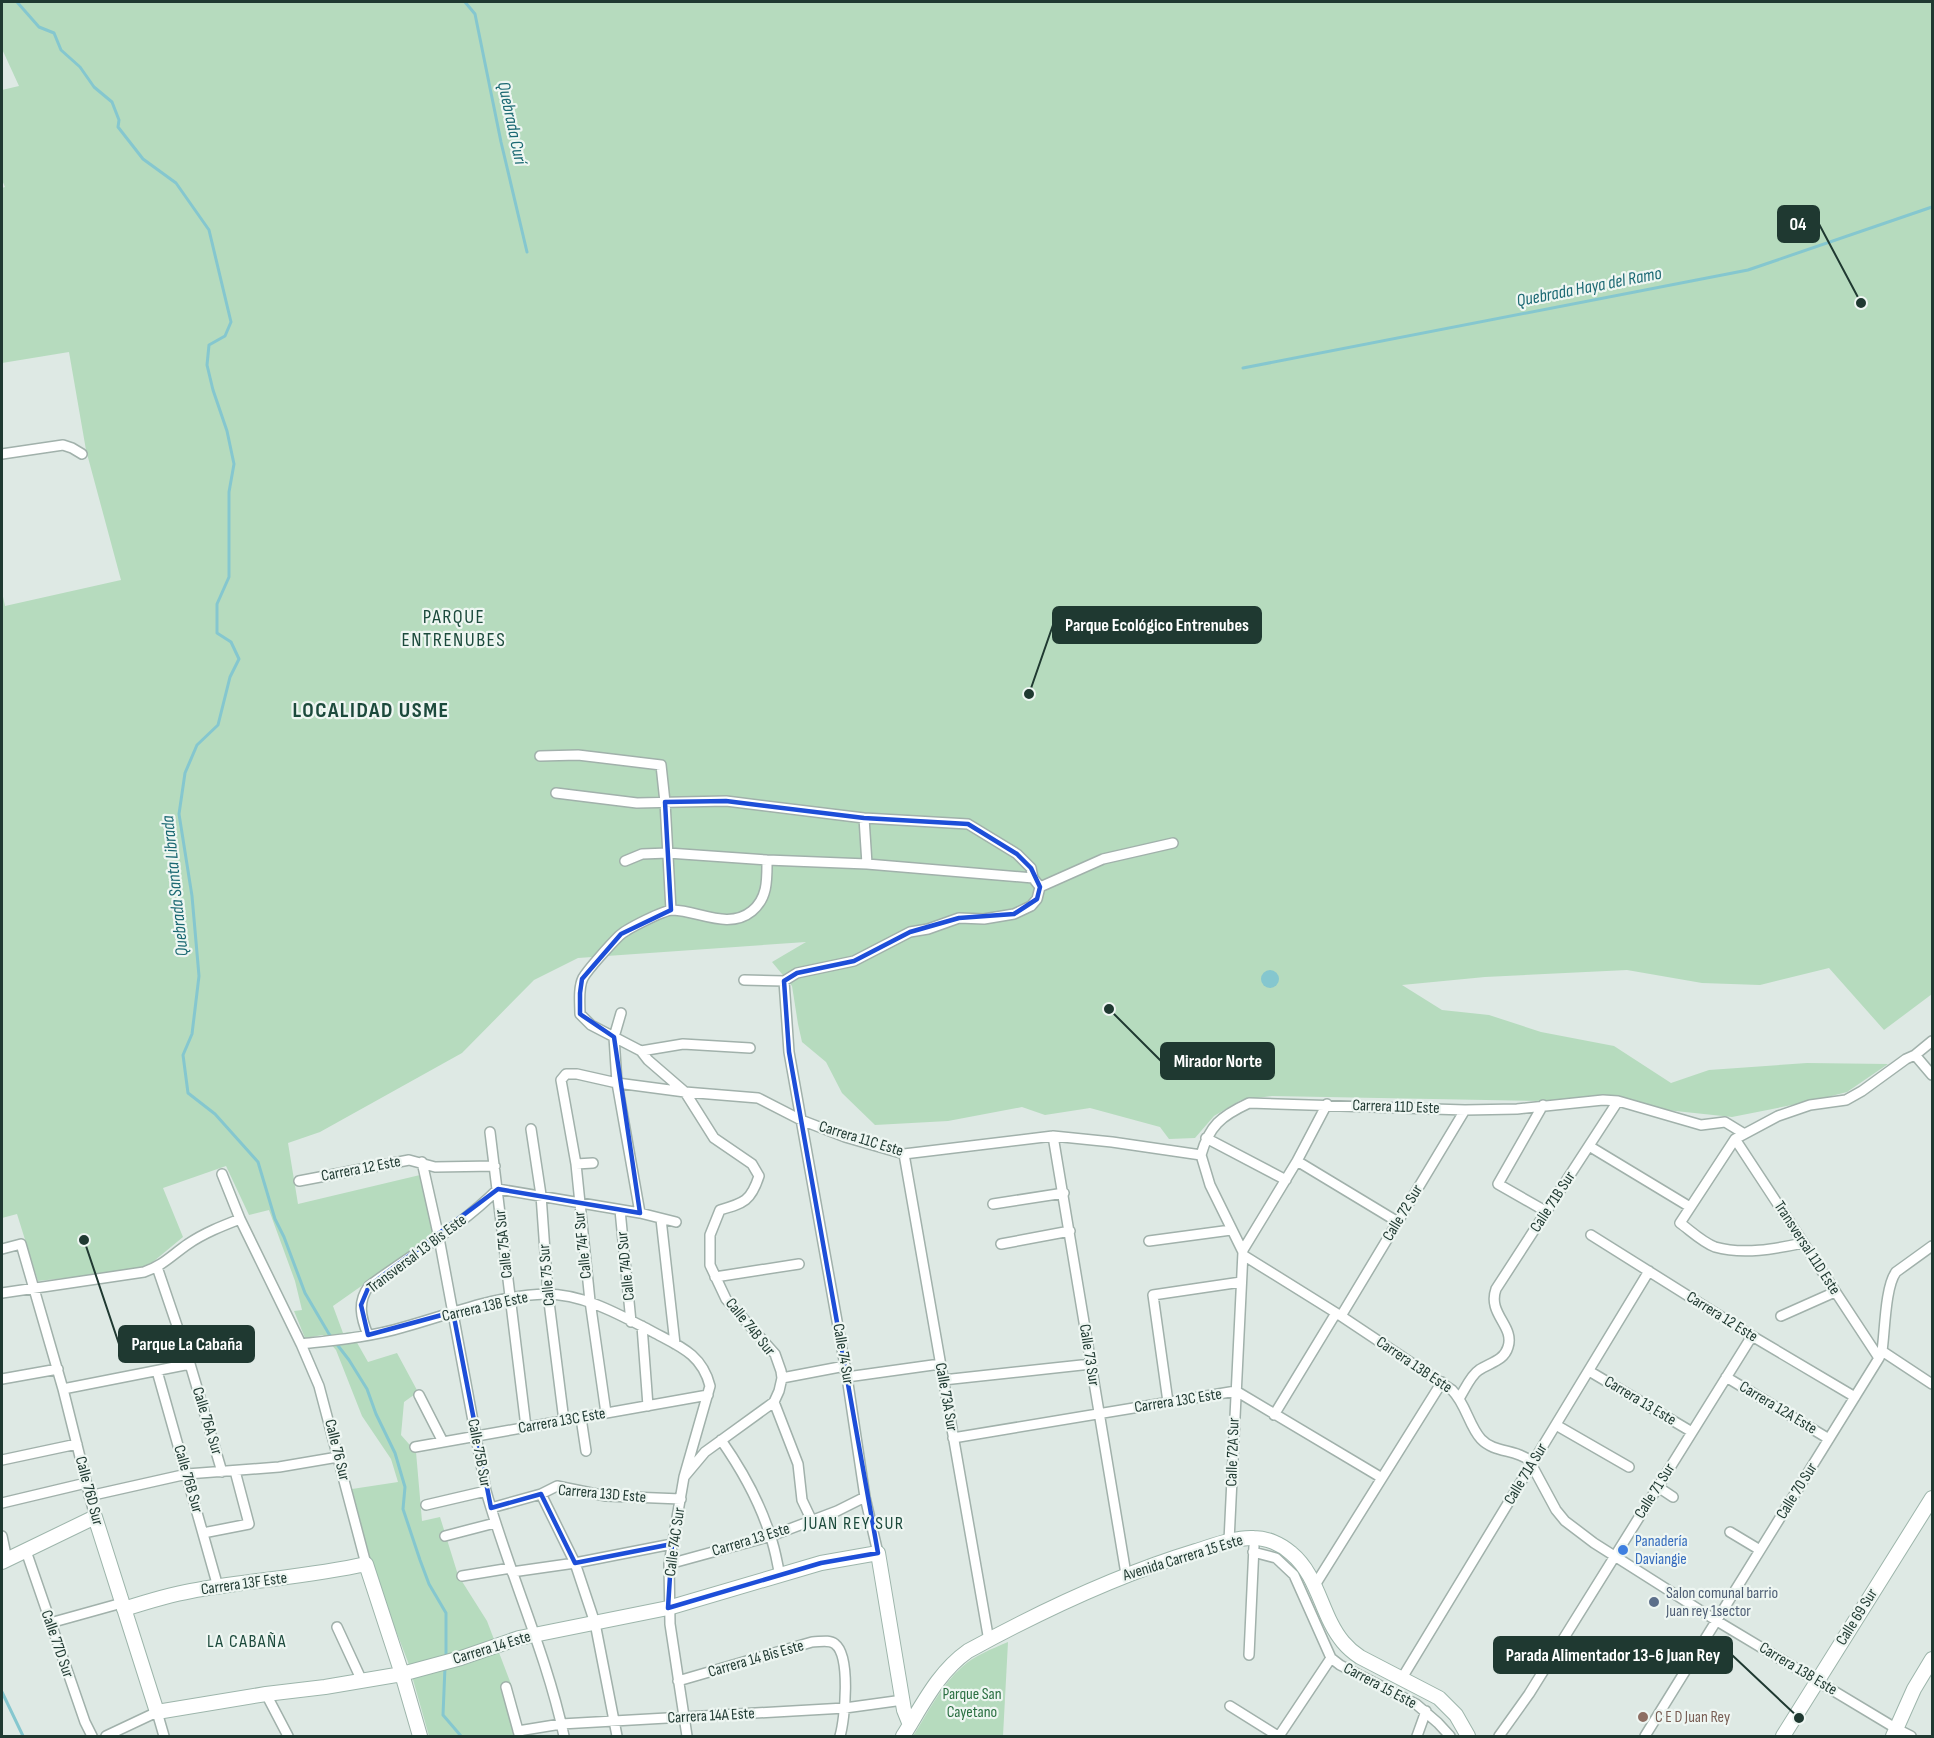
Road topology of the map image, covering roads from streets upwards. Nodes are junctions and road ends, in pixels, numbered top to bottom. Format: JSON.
{"nodes":[{"id":1,"x":2,"y":454,"type":"edge"},
{"id":2,"x":82,"y":454,"type":"dead end"},
{"id":3,"x":540,"y":756,"type":"dead end"},
{"id":4,"x":556,"y":793,"type":"dead end"},
{"id":5,"x":665,"y":802,"type":"junction"},
{"id":6,"x":864,"y":818,"type":"junction"},
{"id":7,"x":1173,"y":843,"type":"dead end"},
{"id":8,"x":668,"y":853,"type":"junction"},
{"id":9,"x":767,"y":860,"type":"junction"},
{"id":10,"x":625,"y":861,"type":"dead end"},
{"id":11,"x":867,"y":864,"type":"junction"},
{"id":12,"x":1033,"y":878,"type":"junction"},
{"id":13,"x":1040,"y":887,"type":"junction"},
{"id":14,"x":670,"y":910,"type":"junction"},
{"id":15,"x":744,"y":980,"type":"dead end"},
{"id":16,"x":784,"y":981,"type":"junction"},
{"id":17,"x":621,"y":1013,"type":"dead end"},
{"id":18,"x":614,"y":1037,"type":"junction"},
{"id":19,"x":1932,"y":1041,"type":"edge"},
{"id":20,"x":750,"y":1048,"type":"dead end"},
{"id":21,"x":641,"y":1051,"type":"junction"},
{"id":22,"x":1915,"y":1055,"type":"junction"},
{"id":23,"x":1932,"y":1074,"type":"edge"},
{"id":24,"x":563,"y":1076,"type":"joint"},
{"id":25,"x":617,"y":1083,"type":"junction"},
{"id":26,"x":685,"y":1092,"type":"junction"},
{"id":27,"x":1618,"y":1101,"type":"junction"},
{"id":28,"x":1326,"y":1104,"type":"junction"},
{"id":29,"x":1543,"y":1105,"type":"junction"},
{"id":30,"x":1465,"y":1110,"type":"junction"},
{"id":31,"x":801,"y":1120,"type":"junction"},
{"id":32,"x":531,"y":1129,"type":"dead end"},
{"id":33,"x":490,"y":1132,"type":"dead end"},
{"id":34,"x":1743,"y":1133,"type":"junction"},
{"id":35,"x":1053,"y":1136,"type":"junction"},
{"id":36,"x":1206,"y":1138,"type":"junction"},
{"id":37,"x":1735,"y":1139,"type":"junction"},
{"id":38,"x":1589,"y":1146,"type":"junction"},
{"id":39,"x":904,"y":1154,"type":"junction"},
{"id":40,"x":1201,"y":1155,"type":"junction"},
{"id":41,"x":1298,"y":1161,"type":"junction"},
{"id":42,"x":422,"y":1162,"type":"junction"},
{"id":43,"x":593,"y":1163,"type":"dead end"},
{"id":44,"x":576,"y":1164,"type":"junction"},
{"id":45,"x":495,"y":1166,"type":"junction"},
{"id":46,"x":222,"y":1174,"type":"dead end"},
{"id":47,"x":1286,"y":1180,"type":"junction"},
{"id":48,"x":299,"y":1181,"type":"dead end"},
{"id":49,"x":498,"y":1189,"type":"junction"},
{"id":50,"x":1064,"y":1193,"type":"junction"},
{"id":51,"x":541,"y":1195,"type":"junction"},
{"id":52,"x":579,"y":1203,"type":"junction"},
{"id":53,"x":993,"y":1204,"type":"dead end"},
{"id":54,"x":1690,"y":1207,"type":"junction"},
{"id":55,"x":620,"y":1210,"type":"junction"},
{"id":56,"x":1547,"y":1212,"type":"junction"},
{"id":57,"x":639,"y":1213,"type":"junction"},
{"id":58,"x":240,"y":1219,"type":"junction"},
{"id":59,"x":661,"y":1219,"type":"junction"},
{"id":60,"x":676,"y":1222,"type":"dead end"},
{"id":61,"x":1398,"y":1222,"type":"junction"},
{"id":62,"x":1231,"y":1230,"type":"junction"},
{"id":63,"x":1070,"y":1231,"type":"junction"},
{"id":64,"x":1591,"y":1235,"type":"dead end"},
{"id":65,"x":439,"y":1238,"type":"junction"},
{"id":66,"x":1149,"y":1241,"type":"dead end"},
{"id":67,"x":1001,"y":1244,"type":"dead end"},
{"id":68,"x":1803,"y":1244,"type":"junction"},
{"id":69,"x":1932,"y":1246,"type":"edge"},
{"id":70,"x":2,"y":1249,"type":"edge"},
{"id":71,"x":1243,"y":1252,"type":"junction"},
{"id":72,"x":799,"y":1264,"type":"dead end"},
{"id":73,"x":157,"y":1267,"type":"junction"},
{"id":74,"x":1649,"y":1271,"type":"junction"},
{"id":75,"x":715,"y":1277,"type":"junction"},
{"id":76,"x":1241,"y":1282,"type":"junction"},
{"id":77,"x":34,"y":1288,"type":"junction"},
{"id":78,"x":1835,"y":1292,"type":"junction"},
{"id":79,"x":2,"y":1293,"type":"edge"},
{"id":80,"x":548,"y":1294,"type":"junction"},
{"id":81,"x":510,"y":1298,"type":"junction"},
{"id":82,"x":590,"y":1301,"type":"junction"},
{"id":83,"x":453,"y":1312,"type":"junction"},
{"id":84,"x":1339,"y":1314,"type":"junction"},
{"id":85,"x":1782,"y":1316,"type":"dead end"},
{"id":86,"x":632,"y":1322,"type":"junction"},
{"id":87,"x":642,"y":1326,"type":"junction"},
{"id":88,"x":368,"y":1335,"type":"junction"},
{"id":89,"x":1752,"y":1335,"type":"junction"},
{"id":90,"x":301,"y":1344,"type":"junction"},
{"id":91,"x":675,"y":1344,"type":"junction"},
{"id":92,"x":1881,"y":1354,"type":"junction"},
{"id":93,"x":694,"y":1355,"type":"joint"},
{"id":94,"x":190,"y":1364,"type":"junction"},
{"id":95,"x":940,"y":1364,"type":"junction"},
{"id":96,"x":1091,"y":1364,"type":"junction"},
{"id":97,"x":845,"y":1366,"type":"junction"},
{"id":98,"x":58,"y":1369,"type":"junction"},
{"id":99,"x":157,"y":1371,"type":"junction"},
{"id":100,"x":1589,"y":1371,"type":"junction"},
{"id":101,"x":847,"y":1377,"type":"junction"},
{"id":102,"x":1726,"y":1377,"type":"junction"},
{"id":103,"x":782,"y":1378,"type":"junction"},
{"id":104,"x":2,"y":1379,"type":"edge"},
{"id":105,"x":943,"y":1380,"type":"junction"},
{"id":106,"x":1442,"y":1382,"type":"junction"},
{"id":107,"x":1932,"y":1384,"type":"edge"},
{"id":108,"x":63,"y":1389,"type":"junction"},
{"id":109,"x":1236,"y":1391,"type":"junction"},
{"id":110,"x":419,"y":1395,"type":"dead end"},
{"id":111,"x":708,"y":1395,"type":"junction"},
{"id":112,"x":1460,"y":1397,"type":"junction"},
{"id":113,"x":1855,"y":1397,"type":"junction"},
{"id":114,"x":774,"y":1402,"type":"junction"},
{"id":115,"x":1168,"y":1402,"type":"junction"},
{"id":116,"x":648,"y":1406,"type":"junction"},
{"id":117,"x":606,"y":1413,"type":"junction"},
{"id":118,"x":1099,"y":1414,"type":"junction"},
{"id":119,"x":1274,"y":1415,"type":"junction"},
{"id":120,"x":581,"y":1418,"type":"junction"},
{"id":121,"x":564,"y":1420,"type":"junction"},
{"id":122,"x":1556,"y":1425,"type":"junction"},
{"id":123,"x":526,"y":1427,"type":"junction"},
{"id":124,"x":1692,"y":1432,"type":"junction"},
{"id":125,"x":476,"y":1436,"type":"junction"},
{"id":126,"x":953,"y":1438,"type":"junction"},
{"id":127,"x":1829,"y":1439,"type":"junction"},
{"id":128,"x":721,"y":1440,"type":"junction"},
{"id":129,"x":443,"y":1442,"type":"junction"},
{"id":130,"x":77,"y":1444,"type":"junction"},
{"id":131,"x":416,"y":1447,"type":"dead end"},
{"id":132,"x":586,"y":1451,"type":"dead end"},
{"id":133,"x":338,"y":1457,"type":"junction"},
{"id":134,"x":2,"y":1460,"type":"edge"},
{"id":135,"x":1532,"y":1464,"type":"junction"},
{"id":136,"x":1629,"y":1467,"type":"dead end"},
{"id":137,"x":235,"y":1471,"type":"junction"},
{"id":138,"x":222,"y":1472,"type":"junction"},
{"id":139,"x":187,"y":1474,"type":"junction"},
{"id":140,"x":684,"y":1477,"type":"junction"},
{"id":141,"x":1382,"y":1478,"type":"junction"},
{"id":142,"x":86,"y":1483,"type":"junction"},
{"id":143,"x":1658,"y":1487,"type":"junction"},
{"id":144,"x":486,"y":1491,"type":"junction"},
{"id":145,"x":541,"y":1494,"type":"junction"},
{"id":146,"x":90,"y":1496,"type":"junction"},
{"id":147,"x":865,"y":1497,"type":"junction"},
{"id":148,"x":1673,"y":1497,"type":"dead end"},
{"id":149,"x":1932,"y":1498,"type":"edge"},
{"id":150,"x":681,"y":1499,"type":"junction"},
{"id":151,"x":2,"y":1503,"type":"edge"},
{"id":152,"x":426,"y":1505,"type":"dead end"},
{"id":153,"x":491,"y":1508,"type":"junction"},
{"id":154,"x":94,"y":1517,"type":"junction"},
{"id":155,"x":811,"y":1520,"type":"junction"},
{"id":156,"x":495,"y":1523,"type":"junction"},
{"id":157,"x":1730,"y":1532,"type":"dead end"},
{"id":158,"x":203,"y":1533,"type":"junction"},
{"id":159,"x":2,"y":1536,"type":"edge"},
{"id":160,"x":445,"y":1536,"type":"dead end"},
{"id":161,"x":771,"y":1536,"type":"junction"},
{"id":162,"x":1229,"y":1541,"type":"junction"},
{"id":163,"x":672,"y":1544,"type":"junction"},
{"id":164,"x":1254,"y":1545,"type":"junction"},
{"id":165,"x":1761,"y":1550,"type":"junction"},
{"id":166,"x":26,"y":1551,"type":"junction"},
{"id":167,"x":878,"y":1553,"type":"junction"},
{"id":168,"x":1615,"y":1556,"type":"junction"},
{"id":169,"x":4,"y":1561,"type":"edge"},
{"id":170,"x":574,"y":1563,"type":"junction"},
{"id":171,"x":366,"y":1564,"type":"junction"},
{"id":172,"x":669,"y":1564,"type":"junction"},
{"id":173,"x":512,"y":1570,"type":"junction"},
{"id":174,"x":1126,"y":1574,"type":"junction"},
{"id":175,"x":462,"y":1576,"type":"dead end"},
{"id":176,"x":780,"y":1576,"type":"junction"},
{"id":177,"x":1315,"y":1585,"type":"junction"},
{"id":178,"x":218,"y":1587,"type":"junction"},
{"id":179,"x":123,"y":1606,"type":"junction"},
{"id":180,"x":668,"y":1608,"type":"junction"},
{"id":181,"x":1717,"y":1621,"type":"junction"},
{"id":182,"x":50,"y":1623,"type":"junction"},
{"id":183,"x":595,"y":1623,"type":"junction"},
{"id":184,"x":337,"y":1627,"type":"dead end"},
{"id":185,"x":535,"y":1635,"type":"junction"},
{"id":186,"x":989,"y":1641,"type":"junction"},
{"id":187,"x":1249,"y":1655,"type":"dead end"},
{"id":188,"x":1331,"y":1658,"type":"junction"},
{"id":189,"x":1931,"y":1665,"type":"edge"},
{"id":190,"x":402,"y":1674,"type":"junction"},
{"id":191,"x":1402,"y":1678,"type":"junction"},
{"id":192,"x":1817,"y":1680,"type":"junction"},
{"id":193,"x":363,"y":1681,"type":"junction"},
{"id":194,"x":678,"y":1681,"type":"junction"},
{"id":195,"x":506,"y":1687,"type":"dead end"},
{"id":196,"x":266,"y":1694,"type":"junction"},
{"id":197,"x":903,"y":1700,"type":"junction"},
{"id":198,"x":1230,"y":1706,"type":"dead end"},
{"id":199,"x":845,"y":1708,"type":"junction"},
{"id":200,"x":1426,"y":1711,"type":"junction"},
{"id":201,"x":157,"y":1712,"type":"junction"},
{"id":202,"x":685,"y":1718,"type":"junction"},
{"id":203,"x":614,"y":1722,"type":"junction"},
{"id":204,"x":561,"y":1724,"type":"junction"},
{"id":205,"x":907,"y":1731,"type":"edge"},
{"id":206,"x":1265,"y":1733,"type":"edge"},
{"id":207,"x":1895,"y":1733,"type":"edge"},
{"id":208,"x":519,"y":1734,"type":"edge"},
{"id":209,"x":92,"y":1737,"type":"edge"},
{"id":210,"x":106,"y":1737,"type":"edge"},
{"id":211,"x":164,"y":1737,"type":"edge"},
{"id":212,"x":288,"y":1737,"type":"edge"},
{"id":213,"x":420,"y":1737,"type":"edge"},
{"id":214,"x":564,"y":1737,"type":"edge"},
{"id":215,"x":617,"y":1737,"type":"edge"},
{"id":216,"x":687,"y":1737,"type":"edge"},
{"id":217,"x":840,"y":1737,"type":"edge"},
{"id":218,"x":1279,"y":1737,"type":"edge"},
{"id":219,"x":1417,"y":1737,"type":"edge"},
{"id":220,"x":1450,"y":1737,"type":"edge"},
{"id":221,"x":1468,"y":1737,"type":"edge"},
{"id":222,"x":1499,"y":1737,"type":"edge"},
{"id":223,"x":1645,"y":1737,"type":"edge"},
{"id":224,"x":1783,"y":1737,"type":"edge"},
{"id":225,"x":1911,"y":1737,"type":"edge"}],
"edges":[{"from":1,"to":2,"type":"street"},
{"from":3,"to":5,"type":"street"},
{"from":4,"to":5,"type":"street"},
{"from":5,"to":6,"type":"street"},
{"from":5,"to":8,"type":"street"},
{"from":6,"to":11,"type":"street"},
{"from":6,"to":12,"type":"street"},
{"from":7,"to":13,"type":"street"},
{"from":8,"to":9,"type":"street"},
{"from":8,"to":10,"type":"street"},
{"from":8,"to":14,"type":"street"},
{"from":9,"to":11,"type":"street"},
{"from":9,"to":14,"type":"street"},
{"from":11,"to":12,"type":"street"},
{"from":12,"to":13,"type":"street"},
{"from":13,"to":16,"type":"street"},
{"from":14,"to":18,"type":"street"},
{"from":15,"to":16,"type":"street"},
{"from":16,"to":31,"type":"street","name":"Calle 74 Sur"},
{"from":17,"to":18,"type":"street"},
{"from":18,"to":21,"type":"street"},
{"from":18,"to":25,"type":"street"},
{"from":19,"to":22,"type":"street"},
{"from":20,"to":21,"type":"street"},
{"from":21,"to":26,"type":"street"},
{"from":22,"to":23,"type":"street"},
{"from":22,"to":34,"type":"street"},
{"from":24,"to":25,"type":"street","name":"Carrera 11C Este"},
{"from":24,"to":44,"type":"street","name":"Calle 74F Sur"},
{"from":25,"to":26,"type":"street","name":"Carrera 11C Este"},
{"from":25,"to":57,"type":"street"},
{"from":26,"to":31,"type":"street","name":"Carrera 11C Este"},
{"from":26,"to":75,"type":"street","name":"Calle 74B Sur"},
{"from":27,"to":29,"type":"street","name":"Carrera 11D Este"},
{"from":27,"to":34,"type":"street","name":"Carrera 11D Este"},
{"from":27,"to":38,"type":"street","name":"Calle 71B Sur"},
{"from":28,"to":30,"type":"street","name":"Carrera 11D Este"},
{"from":28,"to":36,"type":"street","name":"Carrera 11D Este"},
{"from":28,"to":41,"type":"street","name":"Calle 72A Sur"},
{"from":29,"to":30,"type":"street","name":"Carrera 11D Este"},
{"from":29,"to":56,"type":"street"},
{"from":30,"to":61,"type":"street","name":"Calle 72 Sur"},
{"from":31,"to":39,"type":"street","name":"Carrera 11C Este"},
{"from":31,"to":97,"type":"street","name":"Calle 74 Sur"},
{"from":32,"to":51,"type":"street","name":"Calle 75 Sur"},
{"from":33,"to":45,"type":"street","name":"Calle 75A Sur"},
{"from":34,"to":37,"type":"street"},
{"from":35,"to":39,"type":"street","name":"Carrera 11C Este"},
{"from":35,"to":40,"type":"street","name":"Carrera 11C Este"},
{"from":35,"to":50,"type":"street","name":"Calle 73 Sur"},
{"from":36,"to":40,"type":"street","name":"Carrera 11D Este"},
{"from":36,"to":47,"type":"street"},
{"from":37,"to":54,"type":"street"},
{"from":37,"to":68,"type":"street","name":"Transversal 11D Este"},
{"from":38,"to":54,"type":"street"},
{"from":38,"to":56,"type":"street","name":"Calle 71B Sur"},
{"from":39,"to":95,"type":"street","name":"Calle 73A Sur"},
{"from":40,"to":62,"type":"street"},
{"from":41,"to":47,"type":"street","name":"Calle 72A Sur"},
{"from":41,"to":61,"type":"street"},
{"from":42,"to":45,"type":"street","name":"Carrera 12 Este"},
{"from":42,"to":48,"type":"street","name":"Carrera 12 Este"},
{"from":42,"to":65,"type":"street","name":"Calle 75B Sur"},
{"from":43,"to":44,"type":"street"},
{"from":44,"to":52,"type":"street","name":"Calle 74F Sur"},
{"from":45,"to":49,"type":"street","name":"Calle 75A Sur"},
{"from":46,"to":58,"type":"street","name":"Calle 76 Sur"},
{"from":47,"to":71,"type":"street","name":"Calle 72A Sur"},
{"from":49,"to":51,"type":"street"},
{"from":49,"to":65,"type":"street","name":"Transversal 13 Bis Este"},
{"from":49,"to":81,"type":"street","name":"Calle 75A Sur"},
{"from":50,"to":53,"type":"street"},
{"from":50,"to":63,"type":"street","name":"Calle 73 Sur"},
{"from":51,"to":52,"type":"street"},
{"from":51,"to":80,"type":"street","name":"Calle 75 Sur"},
{"from":52,"to":55,"type":"street"},
{"from":52,"to":82,"type":"street","name":"Calle 74F Sur"},
{"from":54,"to":68,"type":"street"},
{"from":55,"to":57,"type":"street"},
{"from":55,"to":86,"type":"street","name":"Calle 74D Sur"},
{"from":56,"to":112,"type":"street","name":"Calle 71B Sur"},
{"from":57,"to":59,"type":"street"},
{"from":58,"to":73,"type":"street"},
{"from":58,"to":90,"type":"street","name":"Calle 76 Sur"},
{"from":59,"to":60,"type":"street"},
{"from":59,"to":91,"type":"street"},
{"from":61,"to":84,"type":"street","name":"Calle 72 Sur"},
{"from":62,"to":66,"type":"street"},
{"from":62,"to":71,"type":"street"},
{"from":63,"to":67,"type":"street"},
{"from":63,"to":96,"type":"street","name":"Calle 73 Sur"},
{"from":64,"to":74,"type":"street","name":"Carrera 12 Este"},
{"from":65,"to":83,"type":"street","name":"Calle 75B Sur"},
{"from":65,"to":88,"type":"street","name":"Transversal 13 Bis Este"},
{"from":68,"to":78,"type":"street","name":"Transversal 11D Este"},
{"from":69,"to":92,"type":"street","name":"Calle 70 Sur"},
{"from":70,"to":77,"type":"street","name":"Calle 76D Sur"},
{"from":71,"to":76,"type":"street","name":"Calle 72A Sur"},
{"from":71,"to":84,"type":"street","name":"Carrera 13B Este"},
{"from":72,"to":75,"type":"street"},
{"from":73,"to":77,"type":"street"},
{"from":73,"to":94,"type":"street","name":"Calle 76A Sur"},
{"from":74,"to":89,"type":"street","name":"Carrera 12 Este"},
{"from":74,"to":100,"type":"street","name":"Calle 71A Sur"},
{"from":75,"to":103,"type":"street","name":"Calle 74B Sur"},
{"from":76,"to":109,"type":"street","name":"Calle 72A Sur"},
{"from":76,"to":115,"type":"street"},
{"from":77,"to":79,"type":"street"},
{"from":77,"to":98,"type":"street","name":"Calle 76D Sur"},
{"from":78,"to":85,"type":"street"},
{"from":78,"to":92,"type":"street","name":"Transversal 11D Este"},
{"from":80,"to":81,"type":"street","name":"Carrera 13B Este"},
{"from":80,"to":82,"type":"street","name":"Carrera 13B Este"},
{"from":80,"to":121,"type":"street","name":"Calle 75 Sur"},
{"from":81,"to":83,"type":"street","name":"Carrera 13B Este"},
{"from":81,"to":123,"type":"street","name":"Calle 75A Sur"},
{"from":82,"to":86,"type":"street","name":"Carrera 13B Este"},
{"from":82,"to":117,"type":"street","name":"Calle 74F Sur"},
{"from":83,"to":88,"type":"street","name":"Carrera 13B Este"},
{"from":83,"to":125,"type":"street","name":"Calle 75B Sur"},
{"from":84,"to":106,"type":"street","name":"Carrera 13B Este"},
{"from":84,"to":119,"type":"street","name":"Calle 72 Sur"},
{"from":86,"to":87,"type":"street","name":"Carrera 13B Este"},
{"from":87,"to":91,"type":"street","name":"Carrera 13B Este"},
{"from":87,"to":116,"type":"street"},
{"from":88,"to":90,"type":"street","name":"Carrera 13B Este"},
{"from":89,"to":102,"type":"street","name":"Calle 71 Sur"},
{"from":89,"to":113,"type":"street","name":"Carrera 12 Este"},
{"from":90,"to":133,"type":"street","name":"Calle 76 Sur"},
{"from":91,"to":93,"type":"street","name":"Carrera 13B Este"},
{"from":92,"to":107,"type":"street"},
{"from":92,"to":113,"type":"street","name":"Calle 70 Sur"},
{"from":93,"to":111,"type":"street","name":"Calle 74C Sur"},
{"from":94,"to":99,"type":"street"},
{"from":94,"to":138,"type":"street","name":"Calle 76A Sur"},
{"from":95,"to":101,"type":"street"},
{"from":95,"to":105,"type":"street","name":"Calle 73A Sur"},
{"from":96,"to":105,"type":"street"},
{"from":96,"to":118,"type":"street","name":"Calle 73 Sur"},
{"from":97,"to":101,"type":"street","name":"Calle 74 Sur"},
{"from":97,"to":103,"type":"street"},
{"from":98,"to":104,"type":"street"},
{"from":98,"to":108,"type":"street","name":"Calle 76D Sur"},
{"from":99,"to":108,"type":"street"},
{"from":99,"to":139,"type":"street","name":"Calle 76B Sur"},
{"from":100,"to":122,"type":"street","name":"Calle 71A Sur"},
{"from":100,"to":124,"type":"street","name":"Carrera 13 Este"},
{"from":101,"to":147,"type":"street","name":"Calle 74 Sur"},
{"from":102,"to":124,"type":"street","name":"Calle 71 Sur"},
{"from":102,"to":127,"type":"street","name":"Carrera 12A Este"},
{"from":103,"to":114,"type":"street"},
{"from":105,"to":126,"type":"street","name":"Calle 73A Sur"},
{"from":106,"to":112,"type":"street","name":"Carrera 13B Este"},
{"from":106,"to":141,"type":"street"},
{"from":108,"to":130,"type":"street","name":"Calle 76D Sur"},
{"from":109,"to":115,"type":"street","name":"Carrera 13C Este"},
{"from":109,"to":119,"type":"street","name":"Carrera 13C Este"},
{"from":109,"to":162,"type":"street","name":"Calle 72A Sur"},
{"from":110,"to":129,"type":"street"},
{"from":111,"to":116,"type":"street","name":"Carrera 13C Este"},
{"from":111,"to":140,"type":"street","name":"Calle 74C Sur"},
{"from":112,"to":135,"type":"street","name":"Carrera 13B Este"},
{"from":113,"to":127,"type":"street","name":"Calle 70 Sur"},
{"from":114,"to":128,"type":"street"},
{"from":114,"to":155,"type":"street"},
{"from":115,"to":118,"type":"street","name":"Carrera 13C Este"},
{"from":116,"to":117,"type":"street","name":"Carrera 13C Este"},
{"from":117,"to":120,"type":"street","name":"Carrera 13C Este"},
{"from":118,"to":126,"type":"street","name":"Carrera 13C Este"},
{"from":118,"to":174,"type":"street","name":"Calle 73 Sur"},
{"from":119,"to":141,"type":"street","name":"Carrera 13C Este"},
{"from":120,"to":121,"type":"street","name":"Carrera 13C Este"},
{"from":120,"to":132,"type":"street"},
{"from":121,"to":123,"type":"street","name":"Carrera 13C Este"},
{"from":122,"to":135,"type":"street","name":"Calle 71A Sur"},
{"from":122,"to":136,"type":"street"},
{"from":123,"to":125,"type":"street","name":"Carrera 13C Este"},
{"from":124,"to":143,"type":"street","name":"Calle 71 Sur"},
{"from":125,"to":129,"type":"street","name":"Carrera 13C Este"},
{"from":125,"to":144,"type":"street","name":"Calle 75B Sur"},
{"from":126,"to":186,"type":"street","name":"Calle 73A Sur"},
{"from":127,"to":165,"type":"street","name":"Calle 70 Sur"},
{"from":128,"to":140,"type":"street"},
{"from":128,"to":161,"type":"street"},
{"from":129,"to":131,"type":"street","name":"Carrera 13C Este"},
{"from":130,"to":134,"type":"street"},
{"from":130,"to":142,"type":"street","name":"Calle 76D Sur"},
{"from":133,"to":137,"type":"street"},
{"from":133,"to":171,"type":"street","name":"Calle 76 Sur"},
{"from":135,"to":168,"type":"street","name":"Carrera 13B Este"},
{"from":135,"to":191,"type":"street","name":"Calle 71A Sur"},
{"from":137,"to":138,"type":"street"},
{"from":137,"to":158,"type":"street","name":"Calle 76A Sur"},
{"from":138,"to":139,"type":"street"},
{"from":139,"to":146,"type":"street"},
{"from":139,"to":158,"type":"street","name":"Calle 76B Sur"},
{"from":140,"to":150,"type":"street","name":"Calle 74C Sur"},
{"from":141,"to":177,"type":"street"},
{"from":142,"to":146,"type":"street","name":"Calle 76D Sur"},
{"from":142,"to":151,"type":"street"},
{"from":143,"to":148,"type":"street"},
{"from":143,"to":168,"type":"street","name":"Calle 71 Sur"},
{"from":144,"to":152,"type":"street"},
{"from":144,"to":153,"type":"street","name":"Calle 75B Sur"},
{"from":145,"to":150,"type":"street","name":"Carrera 13D Este"},
{"from":145,"to":153,"type":"street","name":"Carrera 13D Este"},
{"from":145,"to":170,"type":"street"},
{"from":146,"to":154,"type":"street","name":"Calle 76D Sur"},
{"from":147,"to":155,"type":"street","name":"Carrera 13 Este"},
{"from":147,"to":167,"type":"street","name":"Calle 74 Sur"},
{"from":149,"to":192,"type":"street","name":"Calle 69 Sur"},
{"from":150,"to":163,"type":"street","name":"Calle 74C Sur"},
{"from":153,"to":156,"type":"street","name":"Calle 75B Sur"},
{"from":154,"to":166,"type":"street"},
{"from":154,"to":179,"type":"street","name":"Calle 76D Sur"},
{"from":155,"to":161,"type":"street","name":"Carrera 13 Este"},
{"from":156,"to":160,"type":"street"},
{"from":156,"to":173,"type":"street","name":"Calle 75B Sur"},
{"from":157,"to":165,"type":"street"},
{"from":158,"to":178,"type":"street","name":"Calle 76B Sur"},
{"from":159,"to":169,"type":"street"},
{"from":161,"to":172,"type":"street","name":"Carrera 13 Este"},
{"from":161,"to":176,"type":"street"},
{"from":162,"to":164,"type":"street","name":"Avenida Carrera 15 Este"},
{"from":162,"to":174,"type":"street","name":"Avenida Carrera 15 Este"},
{"from":163,"to":170,"type":"street"},
{"from":163,"to":172,"type":"street","name":"Calle 74C Sur"},
{"from":164,"to":177,"type":"street","name":"Avenida Carrera 15 Este"},
{"from":164,"to":187,"type":"street"},
{"from":164,"to":188,"type":"street","name":"Carrera 15 Este"},
{"from":165,"to":181,"type":"street","name":"Calle 70 Sur"},
{"from":166,"to":169,"type":"street"},
{"from":166,"to":182,"type":"street","name":"Calle 77D Sur"},
{"from":167,"to":176,"type":"street","name":"Carrera 14 Este"},
{"from":167,"to":197,"type":"street","name":"Calle 74 Sur"},
{"from":168,"to":181,"type":"street","name":"Carrera 13B Este"},
{"from":168,"to":222,"type":"street","name":"Calle 71 Sur"},
{"from":170,"to":173,"type":"street"},
{"from":170,"to":183,"type":"street"},
{"from":171,"to":178,"type":"street","name":"Carrera 13F Este"},
{"from":171,"to":190,"type":"street","name":"Calle 76 Sur"},
{"from":172,"to":180,"type":"street","name":"Calle 74C Sur"},
{"from":173,"to":175,"type":"street"},
{"from":173,"to":185,"type":"street","name":"Calle 75B Sur"},
{"from":174,"to":186,"type":"street","name":"Avenida Carrera 15 Este"},
{"from":176,"to":180,"type":"street","name":"Carrera 14 Este"},
{"from":177,"to":191,"type":"street","name":"Avenida Carrera 15 Este"},
{"from":178,"to":179,"type":"street","name":"Carrera 13F Este"},
{"from":179,"to":182,"type":"street"},
{"from":179,"to":201,"type":"street","name":"Calle 76D Sur"},
{"from":180,"to":183,"type":"street","name":"Carrera 14 Este"},
{"from":180,"to":194,"type":"street","name":"Calle 74C Sur"},
{"from":181,"to":192,"type":"street","name":"Carrera 13B Este"},
{"from":181,"to":223,"type":"street","name":"Calle 70 Sur"},
{"from":182,"to":209,"type":"street","name":"Calle 77D Sur"},
{"from":183,"to":185,"type":"street","name":"Carrera 14 Este"},
{"from":183,"to":203,"type":"street"},
{"from":184,"to":193,"type":"street"},
{"from":185,"to":190,"type":"street","name":"Carrera 14 Este"},
{"from":185,"to":204,"type":"street","name":"Calle 75B Sur"},
{"from":186,"to":205,"type":"street","name":"Avenida Carrera 15 Este"},
{"from":188,"to":200,"type":"street","name":"Carrera 15 Este"},
{"from":188,"to":218,"type":"street"},
{"from":189,"to":207,"type":"street"},
{"from":190,"to":193,"type":"street","name":"Carrera 14 Este"},
{"from":190,"to":213,"type":"street","name":"Calle 76 Sur"},
{"from":191,"to":221,"type":"street","name":"Avenida Carrera 15 Este"},
{"from":192,"to":207,"type":"street","name":"Carrera 13B Este"},
{"from":192,"to":224,"type":"street","name":"Calle 69 Sur"},
{"from":193,"to":196,"type":"street","name":"Carrera 14 Este"},
{"from":194,"to":199,"type":"street","name":"Carrera 14 Bis Este"},
{"from":194,"to":202,"type":"street","name":"Calle 74C Sur"},
{"from":195,"to":208,"type":"street"},
{"from":196,"to":201,"type":"street","name":"Carrera 14 Este"},
{"from":196,"to":212,"type":"street"},
{"from":197,"to":199,"type":"street","name":"Carrera 14A Este"},
{"from":197,"to":205,"type":"street","name":"Calle 74 Sur"},
{"from":198,"to":206,"type":"street"},
{"from":199,"to":202,"type":"street","name":"Carrera 14A Este"},
{"from":199,"to":217,"type":"street"},
{"from":200,"to":219,"type":"street"},
{"from":200,"to":220,"type":"street","name":"Carrera 15 Este"},
{"from":201,"to":210,"type":"street","name":"Carrera 14 Este"},
{"from":201,"to":211,"type":"street","name":"Calle 76D Sur"},
{"from":202,"to":203,"type":"street","name":"Carrera 14A Este"},
{"from":202,"to":216,"type":"street","name":"Calle 74C Sur"},
{"from":203,"to":204,"type":"street","name":"Carrera 14A Este"},
{"from":203,"to":215,"type":"street"},
{"from":204,"to":208,"type":"street","name":"Carrera 14A Este"},
{"from":204,"to":214,"type":"street","name":"Calle 75B Sur"},
{"from":206,"to":218,"type":"street"},
{"from":207,"to":225,"type":"street","name":"Carrera 13B Este"}]}
